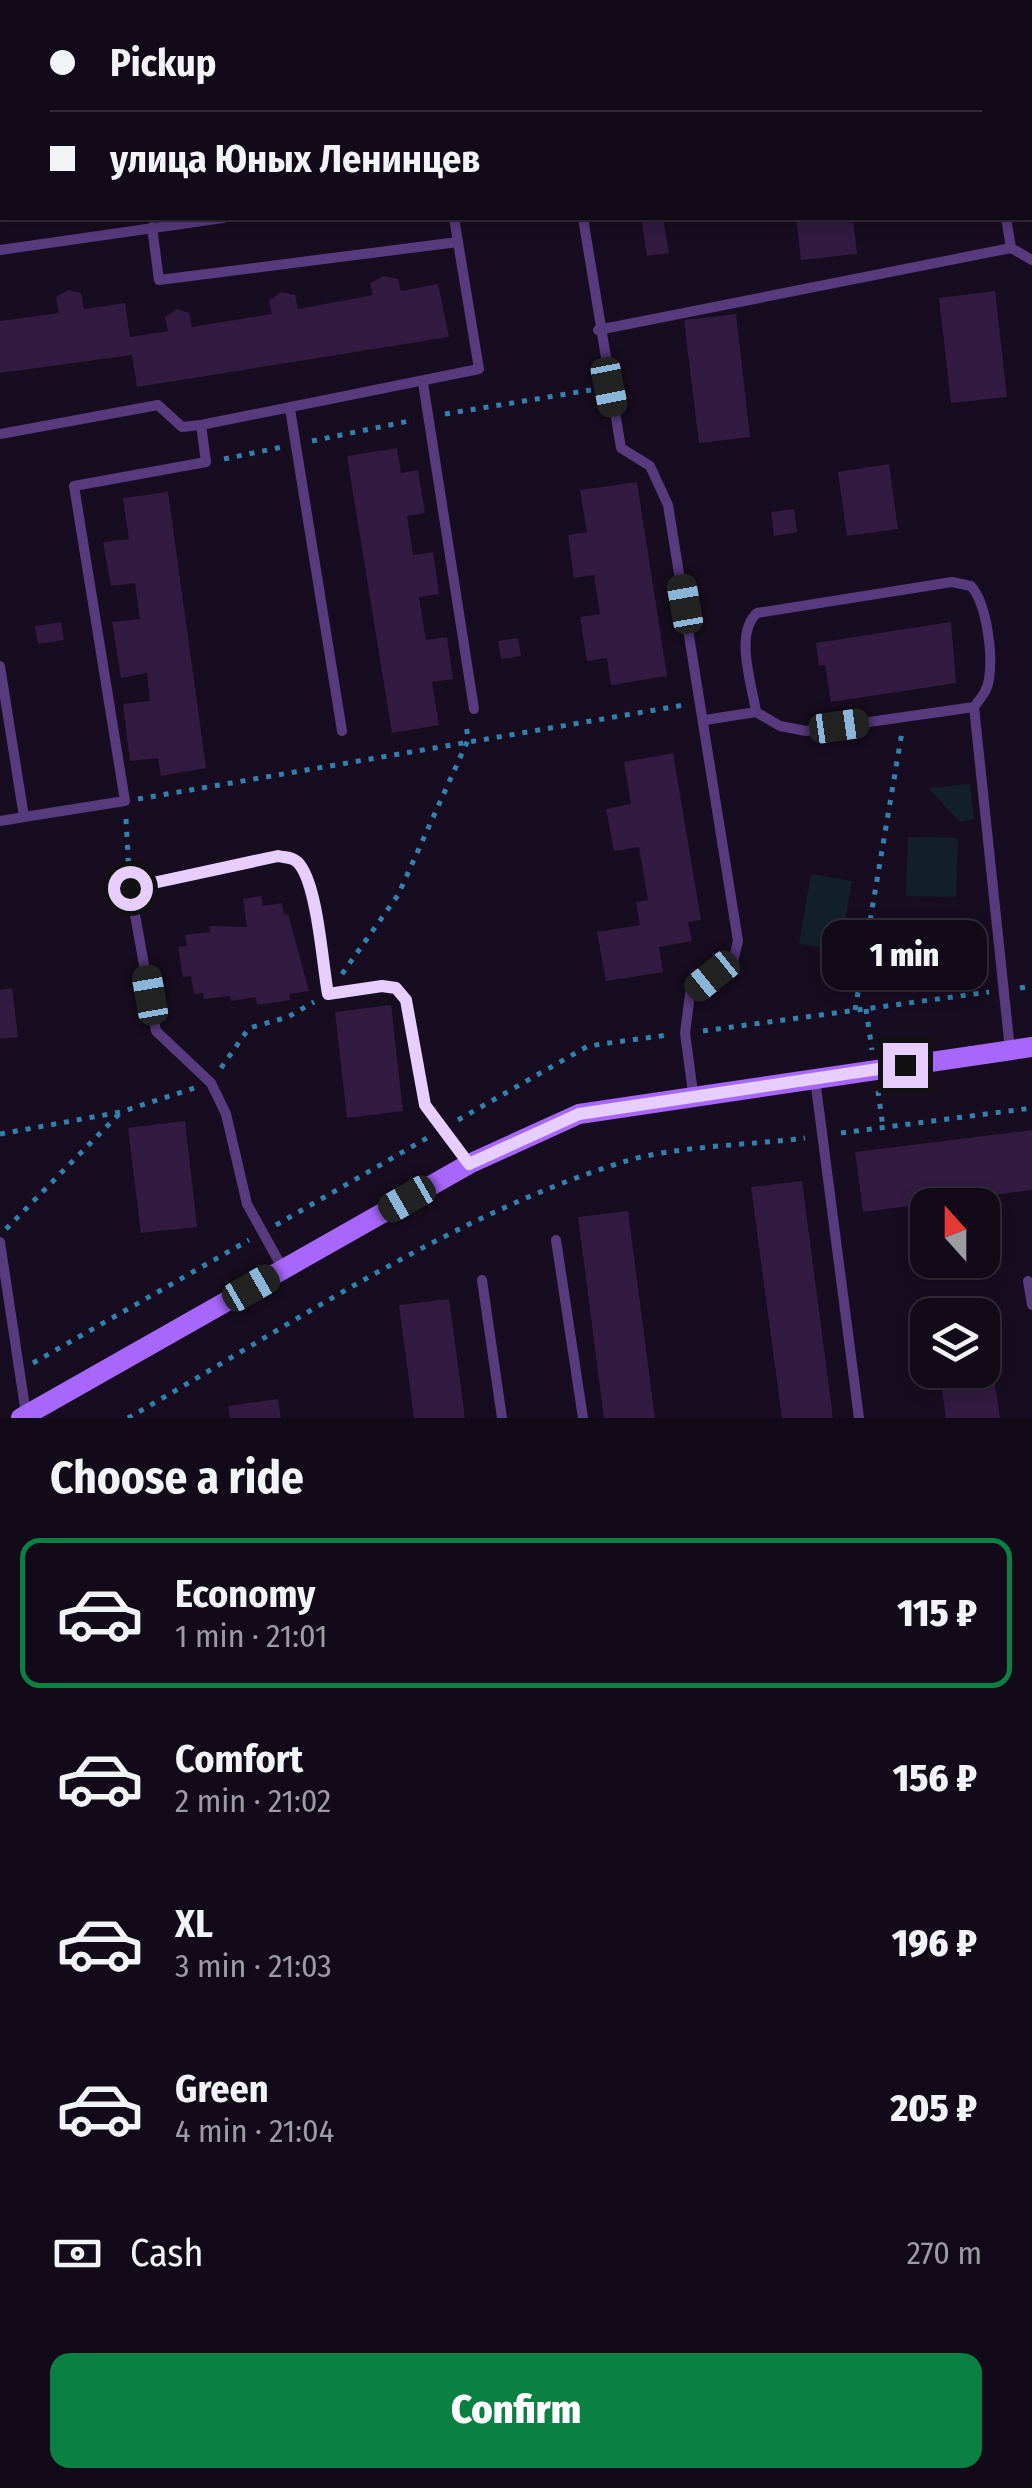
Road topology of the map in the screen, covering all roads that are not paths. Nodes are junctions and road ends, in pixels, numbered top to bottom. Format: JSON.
{"nodes":[{"id":1,"x":206,"y":220,"type":"edge"},
{"id":2,"x":454,"y":220,"type":"edge"},
{"id":3,"x":582,"y":220,"type":"edge"},
{"id":4,"x":1006,"y":220,"type":"edge"},
{"id":5,"x":152,"y":227,"type":"junction"},
{"id":6,"x":458,"y":242,"type":"junction"},
{"id":7,"x":1011,"y":248,"type":"junction"},
{"id":8,"x":0,"y":250,"type":"edge"},
{"id":9,"x":1032,"y":260,"type":"edge"},
{"id":10,"x":598,"y":330,"type":"junction"},
{"id":11,"x":422,"y":383,"type":"junction"},
{"id":12,"x":290,"y":409,"type":"junction"},
{"id":13,"x":202,"y":425,"type":"junction"},
{"id":14,"x":0,"y":434,"type":"edge"},
{"id":15,"x":0,"y":666,"type":"edge"},
{"id":16,"x":974,"y":707,"type":"junction"},
{"id":17,"x":474,"y":709,"type":"road end"},
{"id":18,"x":756,"y":712,"type":"junction"},
{"id":19,"x":705,"y":720,"type":"junction"},
{"id":20,"x":342,"y":731,"type":"dead end"},
{"id":21,"x":24,"y":817,"type":"junction"},
{"id":22,"x":0,"y":821,"type":"edge"},
{"id":23,"x":1032,"y":1047,"type":"edge"},
{"id":24,"x":1010,"y":1050,"type":"junction"},
{"id":25,"x":815,"y":1078,"type":"junction"},
{"id":26,"x":693,"y":1094,"type":"junction"},
{"id":27,"x":469,"y":1164,"type":"junction"},
{"id":28,"x":0,"y":1239,"type":"edge"},
{"id":29,"x":556,"y":1240,"type":"dead end"},
{"id":30,"x":283,"y":1269,"type":"junction"},
{"id":31,"x":482,"y":1280,"type":"dead end"},
{"id":32,"x":1028,"y":1281,"type":"dead end"},
{"id":33,"x":1032,"y":1305,"type":"edge"},
{"id":34,"x":24,"y":1417,"type":"edge"},
{"id":35,"x":502,"y":1418,"type":"edge"},
{"id":36,"x":583,"y":1418,"type":"edge"},
{"id":37,"x":859,"y":1418,"type":"edge"}],
"edges":[{"from":1,"to":5,"type":"lane"},
{"from":2,"to":6,"type":"lane"},
{"from":3,"to":10,"type":"lane"},
{"from":4,"to":7,"type":"lane"},
{"from":5,"to":6,"type":"lane"},
{"from":5,"to":8,"type":"lane"},
{"from":6,"to":11,"type":"lane"},
{"from":7,"to":9,"type":"lane"},
{"from":7,"to":10,"type":"lane"},
{"from":10,"to":19,"type":"lane"},
{"from":11,"to":12,"type":"lane"},
{"from":11,"to":17,"type":"lane"},
{"from":12,"to":13,"type":"lane"},
{"from":12,"to":20,"type":"lane"},
{"from":13,"to":14,"type":"lane"},
{"from":13,"to":21,"type":"lane"},
{"from":15,"to":21,"type":"lane"},
{"from":16,"to":18,"type":"lane"},
{"from":16,"to":18,"type":"lane"},
{"from":16,"to":24,"type":"lane"},
{"from":18,"to":19,"type":"lane"},
{"from":19,"to":26,"type":"lane"},
{"from":21,"to":22,"type":"lane"},
{"from":23,"to":24,"type":"main road"},
{"from":24,"to":25,"type":"main road"},
{"from":25,"to":26,"type":"main road"},
{"from":25,"to":37,"type":"lane"},
{"from":26,"to":27,"type":"main road"},
{"from":27,"to":30,"type":"main road"},
{"from":27,"to":30,"type":"lane"},
{"from":28,"to":34,"type":"lane"},
{"from":29,"to":36,"type":"lane"},
{"from":30,"to":34,"type":"main road"},
{"from":31,"to":35,"type":"lane"},
{"from":32,"to":33,"type":"lane"}]}
